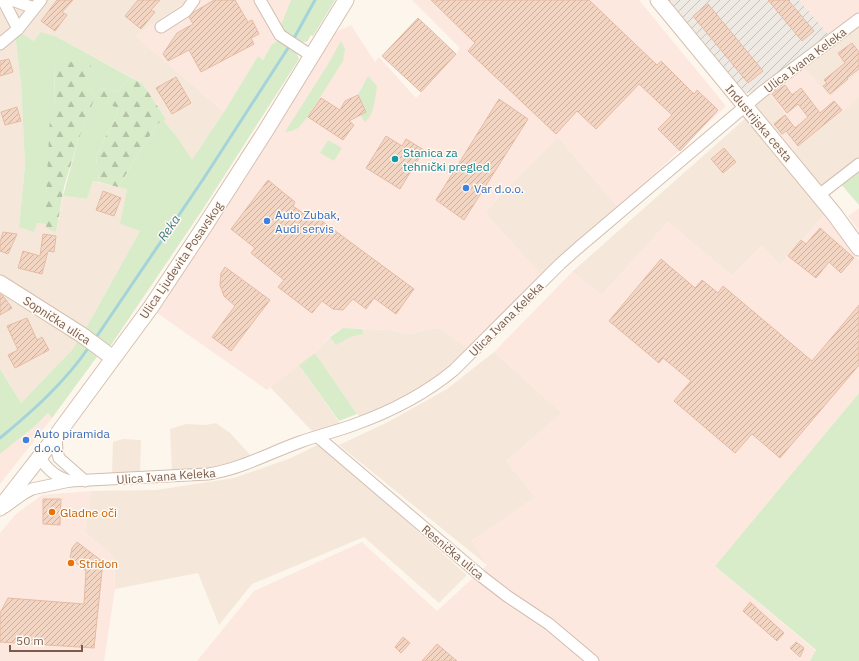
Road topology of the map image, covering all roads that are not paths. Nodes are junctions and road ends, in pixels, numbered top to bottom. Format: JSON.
{"nodes":[{"id":1,"x":3,"y":0,"type":"edge"},
{"id":2,"x":12,"y":0,"type":"edge"},
{"id":3,"x":194,"y":0,"type":"edge"},
{"id":4,"x":260,"y":0,"type":"edge"},
{"id":5,"x":346,"y":0,"type":"edge"},
{"id":6,"x":658,"y":0,"type":"edge"},
{"id":7,"x":37,"y":4,"type":"edge"},
{"id":8,"x":859,"y":19,"type":"edge"},
{"id":9,"x":161,"y":27,"type":"dead end"},
{"id":10,"x":18,"y":29,"type":"junction"},
{"id":11,"x":0,"y":44,"type":"edge"},
{"id":12,"x":307,"y":53,"type":"junction"},
{"id":13,"x":746,"y":107,"type":"junction"},
{"id":14,"x":859,"y":164,"type":"edge"},
{"id":15,"x":819,"y":195,"type":"junction"},
{"id":16,"x":859,"y":248,"type":"edge"},
{"id":17,"x":0,"y":283,"type":"edge"},
{"id":18,"x":113,"y":358,"type":"junction"},
{"id":19,"x":56,"y":436,"type":"junction"},
{"id":20,"x":318,"y":437,"type":"junction"},
{"id":21,"x":40,"y":458,"type":"junction"},
{"id":22,"x":70,"y":481,"type":"junction"},
{"id":23,"x":85,"y":481,"type":"junction"},
{"id":24,"x":0,"y":510,"type":"edge"},
{"id":25,"x":593,"y":661,"type":"edge"}],
"edges":[{"from":1,"to":10,"type":"street"},
{"from":2,"to":7,"type":"street"},
{"from":3,"to":9,"type":"street"},
{"from":4,"to":12,"type":"street"},
{"from":5,"to":12,"type":"main road","name":"Ulica Ljudevita Posavskog"},
{"from":6,"to":13,"type":"main road","name":"Industrijska cesta"},
{"from":7,"to":10,"type":"street"},
{"from":8,"to":13,"type":"street","name":"Ulica Ivana Keleka"},
{"from":10,"to":11,"type":"street"},
{"from":12,"to":18,"type":"main road","name":"Ulica Ljudevita Posavskog"},
{"from":13,"to":15,"type":"main road","name":"Industrijska cesta"},
{"from":13,"to":20,"type":"street","name":"Ulica Ivana Keleka"},
{"from":14,"to":15,"type":"street"},
{"from":15,"to":16,"type":"main road","name":"Industrijska cesta"},
{"from":17,"to":18,"type":"main road","name":"Sopnička ulica"},
{"from":18,"to":19,"type":"main road","name":"Ulica Ljudevita Posavskog"},
{"from":19,"to":21,"type":"main road","name":"Ulica Ljudevita Posavskog"},
{"from":19,"to":23,"type":"street"},
{"from":20,"to":23,"type":"street","name":"Ulica Ivana Keleka"},
{"from":20,"to":25,"type":"street","name":"Resnička ulica"},
{"from":21,"to":22,"type":"street","name":"Ulica Ivana Keleka"},
{"from":21,"to":24,"type":"main road","name":"Ulica Ljudevita Posavskog"},
{"from":22,"to":23,"type":"street","name":"Ulica Ivana Keleka"},
{"from":22,"to":24,"type":"street","name":"Ulica Ivana Keleka"}]}
